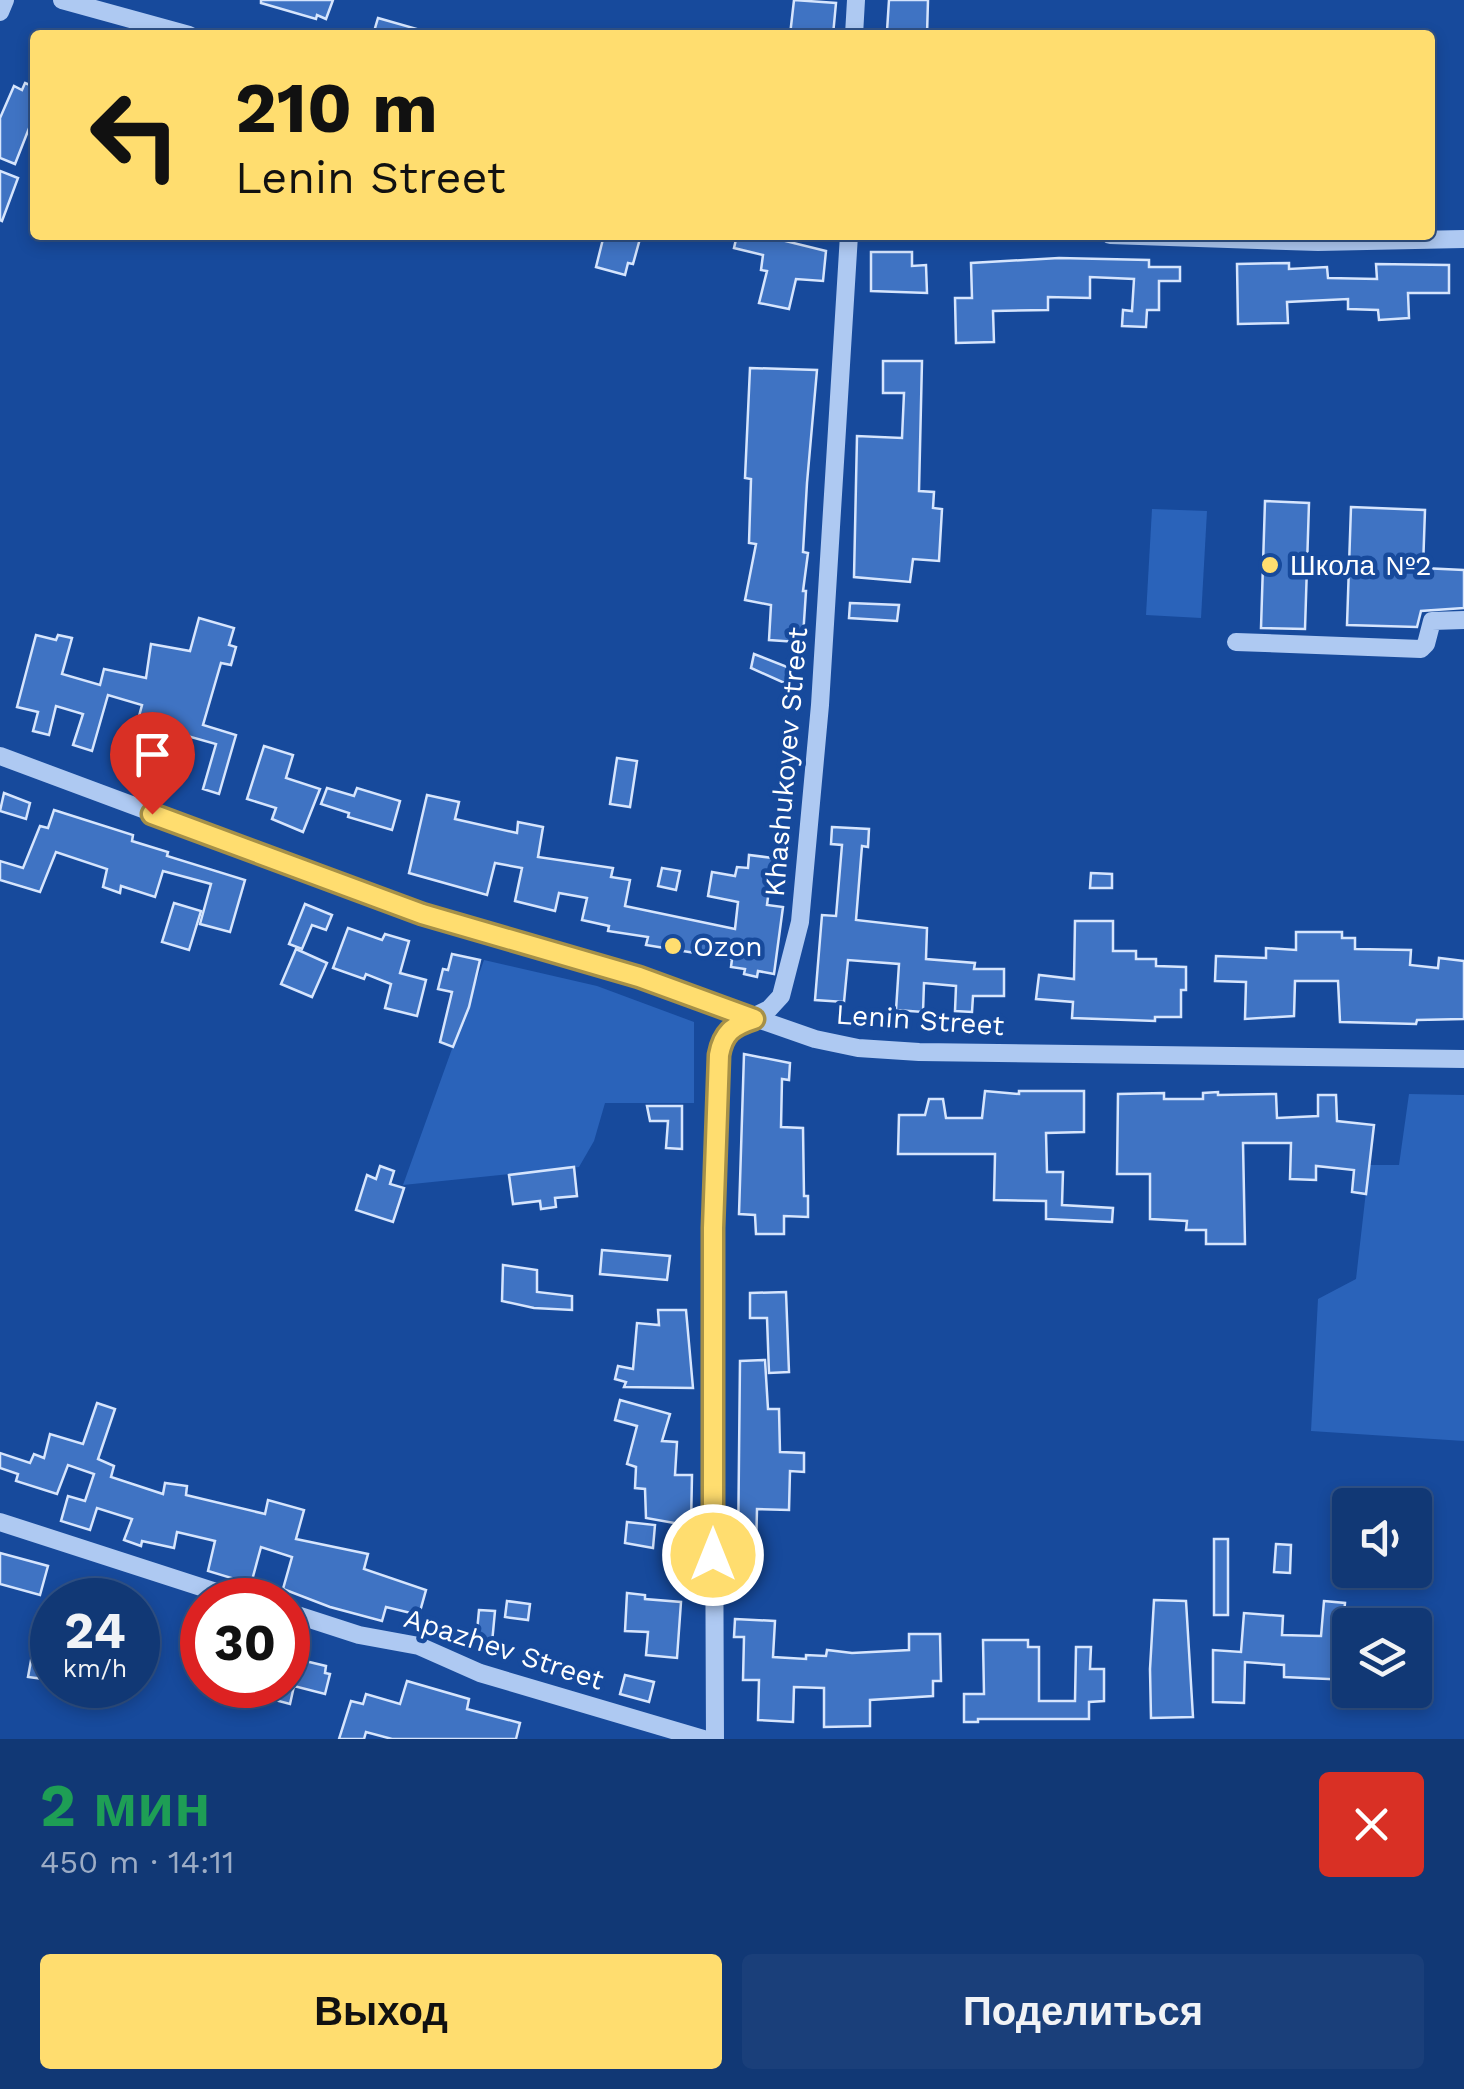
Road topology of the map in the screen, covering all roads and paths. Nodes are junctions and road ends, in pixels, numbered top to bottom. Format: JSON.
{"nodes":[{"id":1,"x":5,"y":0,"type":"edge"},
{"id":2,"x":62,"y":0,"type":"edge"},
{"id":3,"x":856,"y":0,"type":"edge"},
{"id":4,"x":0,"y":12,"type":"edge"},
{"id":5,"x":171,"y":30,"type":"edge"},
{"id":6,"x":854,"y":30,"type":"edge"},
{"id":7,"x":1464,"y":239,"type":"edge"},
{"id":8,"x":849,"y":240,"type":"edge"},
{"id":9,"x":1259,"y":240,"type":"edge"},
{"id":10,"x":1415,"y":240,"type":"edge"},
{"id":11,"x":1435,"y":240,"type":"edge"},
{"id":12,"x":1464,"y":620,"type":"edge"},
{"id":13,"x":1236,"y":642,"type":"dead end"},
{"id":14,"x":0,"y":756,"type":"edge"},
{"id":15,"x":754,"y":1019,"type":"junction"},
{"id":16,"x":1464,"y":1059,"type":"edge"},
{"id":17,"x":0,"y":1522,"type":"edge"},
{"id":18,"x":180,"y":1580,"type":"edge"},
{"id":19,"x":310,"y":1619,"type":"edge"},
{"id":20,"x":703,"y":1739,"type":"edge"},
{"id":21,"x":715,"y":1739,"type":"edge"}],
"edges":[{"from":1,"to":4,"type":"street"},
{"from":2,"to":5,"type":"street"},
{"from":3,"to":6,"type":"street"},
{"from":7,"to":11,"type":"street"},
{"from":8,"to":15,"type":"street","name":"Khashukoyev Street"},
{"from":9,"to":10,"type":"street"},
{"from":12,"to":13,"type":"street"},
{"from":14,"to":15,"type":"street","name":"Lenin Street"},
{"from":15,"to":16,"type":"street","name":"Lenin Street"},
{"from":15,"to":21,"type":"street","name":"Khashukoyev Street"},
{"from":17,"to":18,"type":"street"},
{"from":19,"to":20,"type":"street","name":"Apazhev Street"}]}
